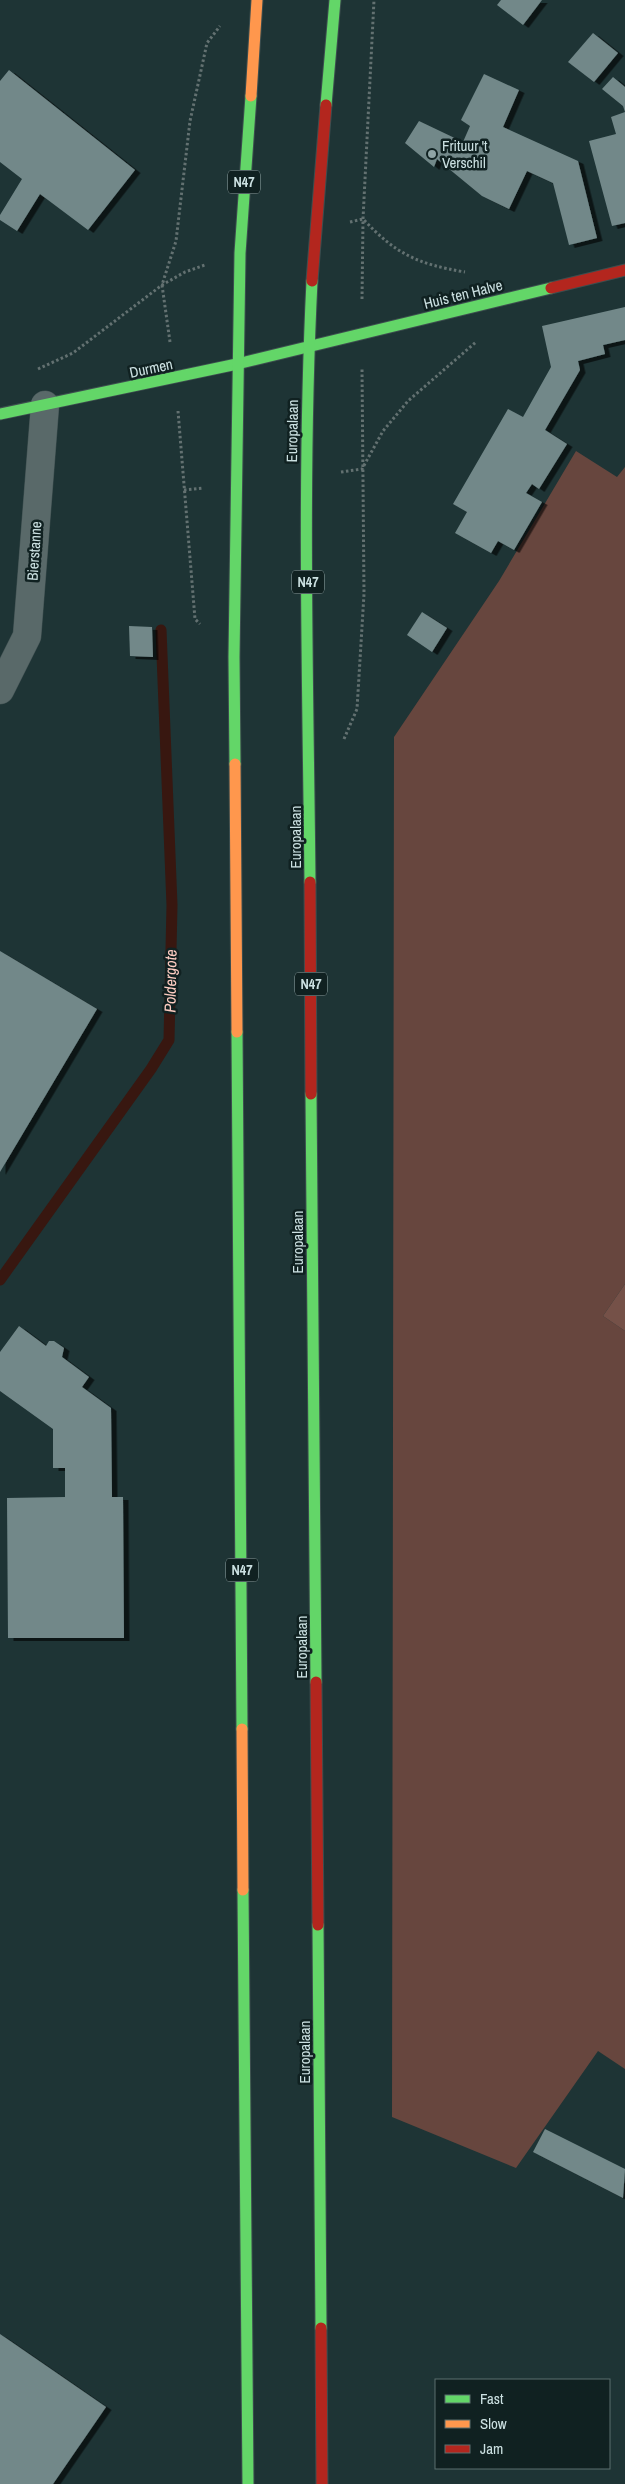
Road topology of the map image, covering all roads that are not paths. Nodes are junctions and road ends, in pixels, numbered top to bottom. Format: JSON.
{"nodes":[{"id":1,"x":257,"y":0,"type":"edge"},
{"id":2,"x":335,"y":0,"type":"edge"},
{"id":3,"x":625,"y":270,"type":"edge"},
{"id":4,"x":309,"y":347,"type":"junction"},
{"id":5,"x":237,"y":364,"type":"junction"},
{"id":6,"x":45,"y":405,"type":"junction"},
{"id":7,"x":0,"y":414,"type":"edge"},
{"id":8,"x":0,"y":690,"type":"edge"},
{"id":9,"x":248,"y":2484,"type":"edge"},
{"id":10,"x":322,"y":2484,"type":"edge"}],
"edges":[{"from":1,"to":5,"type":"main road","number":"N47"},
{"from":2,"to":4,"type":"main road","name":"Europalaan","number":"N47"},
{"from":3,"to":4,"type":"main road","name":"Huis ten Halve"},
{"from":4,"to":5,"type":"main road","name":"Durmen"},
{"from":4,"to":10,"type":"main road","name":"Europalaan","number":"N47"},
{"from":5,"to":6,"type":"main road","name":"Durmen"},
{"from":5,"to":9,"type":"main road","number":"N47"},
{"from":6,"to":7,"type":"main road","name":"Durmen"},
{"from":6,"to":8,"type":"street","name":"Bierstanne"}]}
